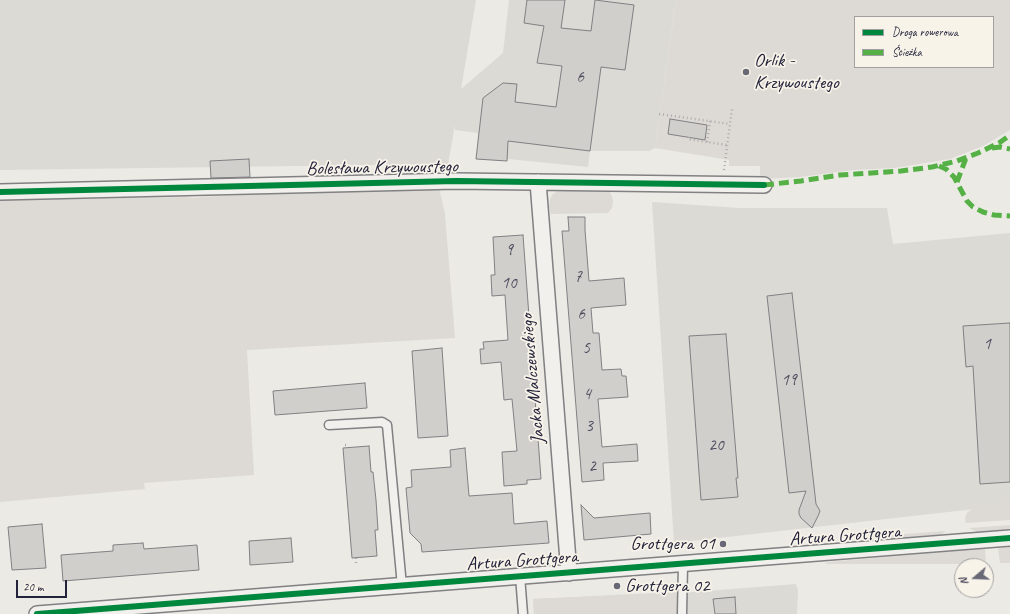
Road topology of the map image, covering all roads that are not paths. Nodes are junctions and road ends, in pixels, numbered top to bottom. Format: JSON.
{"nodes":[{"id":1,"x":538,"y":182,"type":"junction"},
{"id":2,"x":764,"y":185,"type":"dead end"},
{"id":3,"x":0,"y":192,"type":"edge"},
{"id":4,"x":329,"y":425,"type":"dead end"},
{"id":5,"x":1010,"y":538,"type":"edge"},
{"id":6,"x":683,"y":564,"type":"junction"},
{"id":7,"x":569,"y":573,"type":"junction"},
{"id":8,"x":520,"y":576,"type":"junction"},
{"id":9,"x":402,"y":586,"type":"junction"},
{"id":10,"x":146,"y":610,"type":"edge"},
{"id":11,"x":37,"y":614,"type":"edge"},
{"id":12,"x":523,"y":614,"type":"edge"},
{"id":13,"x":682,"y":614,"type":"edge"}],
"edges":[{"from":1,"to":2,"type":"street","name":"Bolesława Krzywoustego"},
{"from":1,"to":3,"type":"street","name":"Bolesława Krzywoustego"},
{"from":1,"to":7,"type":"street","name":"Jacka Malczewskiego"},
{"from":4,"to":9,"type":"lane"},
{"from":5,"to":6,"type":"street","name":"Artura Grottgera"},
{"from":6,"to":7,"type":"street","name":"Artura Grottgera"},
{"from":6,"to":13,"type":"lane"},
{"from":7,"to":8,"type":"street","name":"Artura Grottgera"},
{"from":8,"to":9,"type":"street","name":"Artura Grottgera"},
{"from":8,"to":12,"type":"lane"},
{"from":9,"to":10,"type":"street","name":"Artura Grottgera"},
{"from":10,"to":11,"type":"street","name":"Artura Grottgera"}]}
